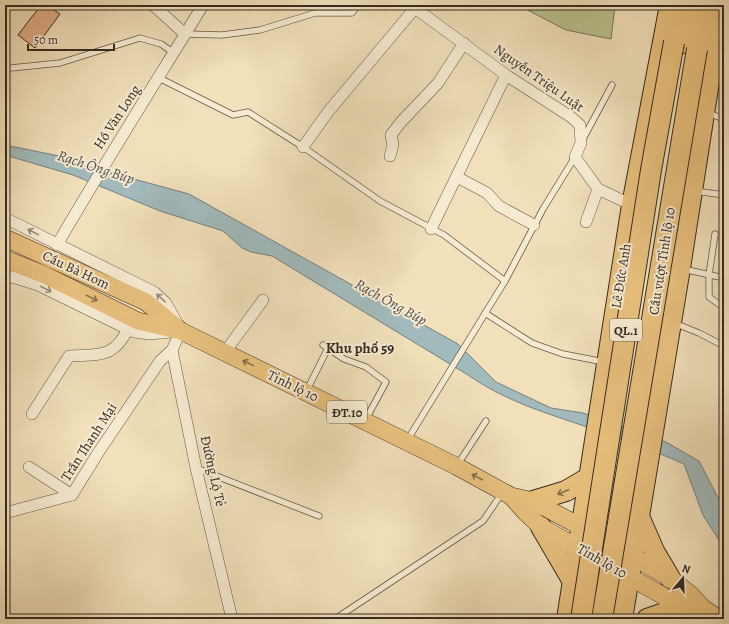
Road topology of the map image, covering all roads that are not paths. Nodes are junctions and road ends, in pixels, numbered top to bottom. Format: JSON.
{"nodes":[{"id":1,"x":153,"y":5,"type":"edge"},
{"id":2,"x":203,"y":5,"type":"edge"},
{"id":3,"x":358,"y":5,"type":"edge"},
{"id":4,"x":670,"y":5,"type":"edge"},
{"id":5,"x":413,"y":6,"type":"edge"},
{"id":6,"x":701,"y":13,"type":"edge"},
{"id":7,"x":185,"y":34,"type":"junction"},
{"id":8,"x":464,"y":43,"type":"junction"},
{"id":9,"x":684,"y":44,"type":"junction"},
{"id":10,"x":175,"y":53,"type":"junction"},
{"id":11,"x":11,"y":68,"type":"dead end"},
{"id":12,"x":506,"y":75,"type":"junction"},
{"id":13,"x":159,"y":78,"type":"junction"},
{"id":14,"x":612,"y":85,"type":"dead end"},
{"id":15,"x":704,"y":111,"type":"junction"},
{"id":16,"x":724,"y":119,"type":"edge"},
{"id":17,"x":581,"y":143,"type":"junction"},
{"id":18,"x":303,"y":147,"type":"junction"},
{"id":19,"x":390,"y":156,"type":"dead end"},
{"id":20,"x":575,"y":157,"type":"junction"},
{"id":21,"x":457,"y":176,"type":"junction"},
{"id":22,"x":598,"y":189,"type":"junction"},
{"id":23,"x":692,"y":191,"type":"junction"},
{"id":24,"x":724,"y":195,"type":"edge"},
{"id":25,"x":632,"y":205,"type":"junction"},
{"id":26,"x":5,"y":218,"type":"edge"},
{"id":27,"x":586,"y":222,"type":"dead end"},
{"id":28,"x":534,"y":225,"type":"junction"},
{"id":29,"x":431,"y":229,"type":"junction"},
{"id":30,"x":715,"y":234,"type":"dead end"},
{"id":31,"x":5,"y":238,"type":"edge"},
{"id":32,"x":57,"y":245,"type":"junction"},
{"id":33,"x":5,"y":259,"type":"edge"},
{"id":34,"x":680,"y":268,"type":"junction"},
{"id":35,"x":709,"y":275,"type":"junction"},
{"id":36,"x":7,"y":278,"type":"edge"},
{"id":37,"x":724,"y":278,"type":"edge"},
{"id":38,"x":505,"y":280,"type":"junction"},
{"id":39,"x":263,"y":300,"type":"dead end"},
{"id":40,"x":146,"y":302,"type":"joint"},
{"id":41,"x":724,"y":308,"type":"edge"},
{"id":42,"x":485,"y":313,"type":"junction"},
{"id":43,"x":672,"y":322,"type":"junction"},
{"id":44,"x":133,"y":325,"type":"junction"},
{"id":45,"x":181,"y":331,"type":"junction"},
{"id":46,"x":724,"y":346,"type":"edge"},
{"id":47,"x":172,"y":350,"type":"junction"},
{"id":48,"x":225,"y":352,"type":"junction"},
{"id":49,"x":607,"y":363,"type":"junction"},
{"id":50,"x":662,"y":379,"type":"junction"},
{"id":51,"x":306,"y":392,"type":"junction"},
{"id":52,"x":724,"y":399,"type":"edge"},
{"id":53,"x":724,"y":406,"type":"edge"},
{"id":54,"x":32,"y":414,"type":"dead end"},
{"id":55,"x":365,"y":421,"type":"junction"},
{"id":56,"x":486,"y":421,"type":"dead end"},
{"id":57,"x":407,"y":441,"type":"junction"},
{"id":58,"x":456,"y":466,"type":"junction"},
{"id":59,"x":29,"y":467,"type":"dead end"},
{"id":60,"x":196,"y":468,"type":"junction"},
{"id":61,"x":590,"y":477,"type":"junction"},
{"id":62,"x":643,"y":492,"type":"junction"},
{"id":63,"x":508,"y":494,"type":"junction"},
{"id":64,"x":72,"y":495,"type":"junction"},
{"id":65,"x":533,"y":500,"type":"junction"},
{"id":66,"x":5,"y":513,"type":"edge"},
{"id":67,"x":638,"y":514,"type":"junction"},
{"id":68,"x":319,"y":516,"type":"dead end"},
{"id":69,"x":541,"y":527,"type":"junction"},
{"id":70,"x":582,"y":527,"type":"junction"},
{"id":71,"x":578,"y":547,"type":"junction"},
{"id":72,"x":632,"y":554,"type":"junction"},
{"id":73,"x":628,"y":576,"type":"junction"},
{"id":74,"x":670,"y":578,"type":"junction"},
{"id":75,"x":572,"y":580,"type":"junction"},
{"id":76,"x":694,"y":607,"type":"junction"},
{"id":77,"x":232,"y":619,"type":"edge"},
{"id":78,"x":335,"y":619,"type":"edge"},
{"id":79,"x":566,"y":619,"type":"edge"},
{"id":80,"x":581,"y":619,"type":"edge"},
{"id":81,"x":593,"y":619,"type":"edge"},
{"id":82,"x":602,"y":619,"type":"edge"},
{"id":83,"x":616,"y":619,"type":"edge"},
{"id":84,"x":622,"y":619,"type":"edge"},
{"id":85,"x":647,"y":619,"type":"edge"},
{"id":86,"x":719,"y":619,"type":"edge"}],
"edges":[{"from":1,"to":7,"type":"street"},
{"from":2,"to":7,"type":"street","name":"Hồ Văn Long"},
{"from":3,"to":7,"type":"lane"},
{"from":4,"to":9,"type":"highway","name":"Lê Đức Anh","number":"QL.1"},
{"from":5,"to":8,"type":"street","name":"Nguyễn Triệu Luật"},
{"from":5,"to":18,"type":"street"},
{"from":6,"to":9,"type":"highway","name":"Cầu vượt Tỉnh lộ 10","number":"QL.1"},
{"from":6,"to":9,"type":"highway","name":"Cầu vượt Tỉnh lộ 10","number":"QL.1"},
{"from":6,"to":15,"type":"highway"},
{"from":7,"to":10,"type":"street","name":"Hồ Văn Long"},
{"from":8,"to":12,"type":"street","name":"Nguyễn Triệu Luật"},
{"from":8,"to":19,"type":"street"},
{"from":9,"to":25,"type":"highway","name":"Lê Đức Anh","number":"QL.1"},
{"from":9,"to":80,"type":"highway","name":"Cầu vượt Tỉnh lộ 10","number":"QL.1","bridge":true},
{"from":9,"to":81,"type":"highway","name":"Cầu vượt Tỉnh lộ 10","number":"QL.1"},
{"from":9,"to":82,"type":"highway","name":"Cầu vượt Tỉnh lộ 10","number":"QL.1","bridge":true},
{"from":9,"to":83,"type":"highway","name":"Cầu vượt Tỉnh lộ 10","number":"QL.1"},
{"from":10,"to":11,"type":"lane"},
{"from":10,"to":13,"type":"street","name":"Hồ Văn Long"},
{"from":12,"to":17,"type":"street","name":"Nguyễn Triệu Luật"},
{"from":12,"to":21,"type":"street"},
{"from":13,"to":18,"type":"lane"},
{"from":13,"to":32,"type":"street","name":"Hồ Văn Long"},
{"from":14,"to":17,"type":"lane"},
{"from":15,"to":16,"type":"lane"},
{"from":15,"to":23,"type":"highway"},
{"from":17,"to":20,"type":"street"},
{"from":18,"to":29,"type":"lane"},
{"from":20,"to":22,"type":"street"},
{"from":20,"to":28,"type":"lane"},
{"from":21,"to":28,"type":"street"},
{"from":21,"to":29,"type":"street"},
{"from":22,"to":25,"type":"street"},
{"from":22,"to":27,"type":"street"},
{"from":23,"to":24,"type":"lane"},
{"from":23,"to":34,"type":"highway"},
{"from":25,"to":49,"type":"highway","name":"Lê Đức Anh","number":"QL.1"},
{"from":32,"to":26,"type":"street","one_way":true},
{"from":28,"to":38,"type":"lane"},
{"from":29,"to":38,"type":"lane"},
{"from":30,"to":35,"type":"lane"},
{"from":31,"to":40,"type":"main road","name":"Cầu Bà Hom","number":"ĐT.10"},
{"from":45,"to":32,"type":"street","one_way":true},
{"from":33,"to":44,"type":"main road","name":"Cầu Bà Hom","number":"ĐT.10","one_way":true},
{"from":34,"to":35,"type":"lane"},
{"from":34,"to":43,"type":"highway"},
{"from":35,"to":37,"type":"lane"},
{"from":35,"to":41,"type":"lane"},
{"from":36,"to":44,"type":"street","name":"Tỉnh lộ 10","one_way":true},
{"from":38,"to":42,"type":"lane"},
{"from":39,"to":48,"type":"street"},
{"from":40,"to":45,"type":"main road","name":"Tỉnh lộ 10","number":"ĐT.10"},
{"from":42,"to":49,"type":"lane"},
{"from":42,"to":57,"type":"lane"},
{"from":43,"to":46,"type":"lane"},
{"from":43,"to":50,"type":"highway"},
{"from":44,"to":45,"type":"main road","name":"Tỉnh lộ 10","number":"ĐT.10"},
{"from":44,"to":54,"type":"street"},
{"from":45,"to":47,"type":"street"},
{"from":45,"to":48,"type":"main road","name":"Tỉnh lộ 10","number":"ĐT.10"},
{"from":47,"to":60,"type":"street","name":"Đường Lộ Tẻ"},
{"from":47,"to":64,"type":"street","name":"Trần Thanh Mại"},
{"from":51,"to":48,"type":"main road","name":"Tỉnh lộ 10","number":"ĐT.10","one_way":true},
{"from":49,"to":50,"type":"highway"},
{"from":49,"to":61,"type":"highway","name":"Lê Đức Anh","number":"QL.1"},
{"from":50,"to":62,"type":"highway"},
{"from":51,"to":55,"type":"main road","name":"Tỉnh lộ 10","number":"ĐT.10"},
{"from":51,"to":55,"type":"lane"},
{"from":52,"to":53,"type":"lane"},
{"from":55,"to":57,"type":"main road","name":"Tỉnh lộ 10","number":"ĐT.10"},
{"from":56,"to":58,"type":"lane"},
{"from":57,"to":58,"type":"main road","name":"Tỉnh lộ 10","number":"ĐT.10"},
{"from":63,"to":58,"type":"main road","name":"Tỉnh lộ 10","number":"ĐT.10","one_way":true},
{"from":59,"to":64,"type":"street"},
{"from":60,"to":68,"type":"lane"},
{"from":60,"to":77,"type":"street","name":"Đường Lộ Tẻ"},
{"from":61,"to":62,"type":"highway"},
{"from":61,"to":65,"type":"highway","one_way":true},
{"from":61,"to":70,"type":"highway","name":"Lê Đức Anh","number":"QL.1"},
{"from":62,"to":67,"type":"highway"},
{"from":63,"to":65,"type":"main road","name":"Tỉnh lộ 10","number":"ĐT.10"},
{"from":63,"to":69,"type":"main road","name":"Tỉnh lộ 10","number":"ĐT.10"},
{"from":63,"to":78,"type":"lane"},
{"from":64,"to":66,"type":"street","name":"Trần Thanh Mại"},
{"from":65,"to":70,"type":"main road","name":"Tỉnh lộ 10","number":"ĐT.10"},
{"from":67,"to":72,"type":"highway"},
{"from":67,"to":74,"type":"highway"},
{"from":69,"to":71,"type":"main road","name":"Tỉnh lộ 10","number":"ĐT.10"},
{"from":69,"to":75,"type":"highway"},
{"from":70,"to":71,"type":"highway","name":"Lê Đức Anh","number":"QL.1"},
{"from":70,"to":72,"type":"main road","name":"Tỉnh lộ 10","number":"ĐT.10"},
{"from":71,"to":73,"type":"main road","name":"Tỉnh lộ 10","number":"ĐT.10"},
{"from":71,"to":75,"type":"highway","name":"Lê Đức Anh","number":"QL.1"},
{"from":72,"to":73,"type":"highway"},
{"from":72,"to":74,"type":"main road","name":"Tỉnh lộ 10","number":"ĐT.10"},
{"from":73,"to":76,"type":"main road","name":"Tỉnh lộ 10","number":"ĐT.10"},
{"from":73,"to":84,"type":"highway"},
{"from":74,"to":76,"type":"main road","name":"Tỉnh lộ 10","number":"ĐT.10"},
{"from":75,"to":79,"type":"highway","name":"Lê Đức Anh","number":"QL.1"},
{"from":76,"to":85,"type":"highway"},
{"from":76,"to":86,"type":"main road","name":"Tỉnh lộ 10","number":"ĐT.10"}]}
